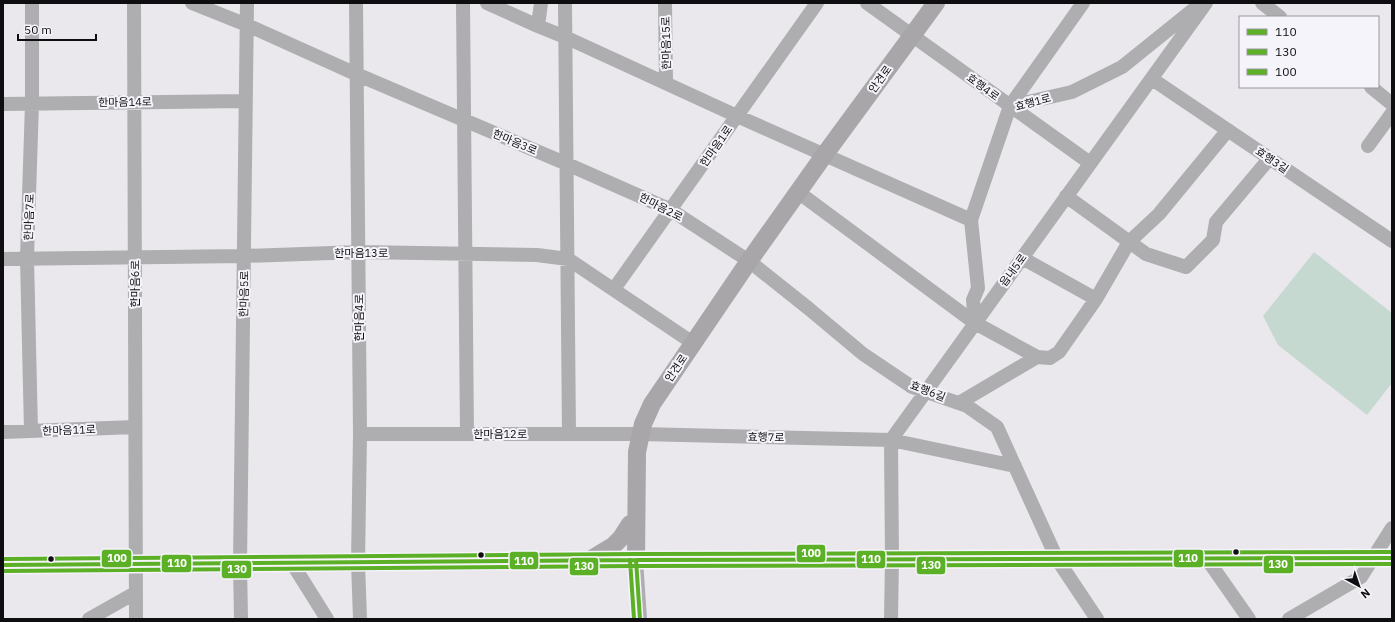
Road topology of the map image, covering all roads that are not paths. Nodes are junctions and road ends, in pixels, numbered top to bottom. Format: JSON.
{"nodes":[{"id":1,"x":32,"y":3,"type":"edge"},
{"id":2,"x":134,"y":3,"type":"edge"},
{"id":3,"x":192,"y":3,"type":"edge"},
{"id":4,"x":247,"y":3,"type":"edge"},
{"id":5,"x":356,"y":3,"type":"edge"},
{"id":6,"x":462,"y":3,"type":"edge"},
{"id":7,"x":487,"y":3,"type":"edge"},
{"id":8,"x":541,"y":3,"type":"edge"},
{"id":9,"x":565,"y":3,"type":"edge"},
{"id":10,"x":665,"y":3,"type":"edge"},
{"id":11,"x":817,"y":3,"type":"edge"},
{"id":12,"x":867,"y":3,"type":"edge"},
{"id":13,"x":936,"y":3,"type":"edge"},
{"id":14,"x":1083,"y":3,"type":"edge"},
{"id":15,"x":1201,"y":3,"type":"edge"},
{"id":16,"x":1206,"y":3,"type":"edge"},
{"id":17,"x":1262,"y":3,"type":"edge"},
{"id":18,"x":1279,"y":16,"type":"edge"},
{"id":19,"x":247,"y":25,"type":"junction"},
{"id":20,"x":538,"y":26,"type":"junction"},
{"id":21,"x":912,"y":36,"type":"junction"},
{"id":22,"x":565,"y":37,"type":"junction"},
{"id":23,"x":356,"y":74,"type":"junction"},
{"id":24,"x":1152,"y":79,"type":"junction"},
{"id":25,"x":666,"y":83,"type":"junction"},
{"id":26,"x":1371,"y":88,"type":"edge"},
{"id":27,"x":246,"y":101,"type":"junction"},
{"id":28,"x":134,"y":102,"type":"junction"},
{"id":29,"x":32,"y":103,"type":"junction"},
{"id":30,"x":3,"y":104,"type":"edge"},
{"id":31,"x":1392,"y":104,"type":"edge"},
{"id":32,"x":1010,"y":106,"type":"junction"},
{"id":33,"x":1392,"y":113,"type":"edge"},
{"id":34,"x":737,"y":116,"type":"junction"},
{"id":35,"x":464,"y":119,"type":"junction"},
{"id":36,"x":1228,"y":130,"type":"junction"},
{"id":37,"x":1368,"y":146,"type":"dead end"},
{"id":38,"x":825,"y":154,"type":"junction"},
{"id":39,"x":1269,"y":159,"type":"junction"},
{"id":40,"x":1090,"y":163,"type":"junction"},
{"id":41,"x":567,"y":164,"type":"junction"},
{"id":42,"x":798,"y":192,"type":"junction"},
{"id":43,"x":1066,"y":196,"type":"junction"},
{"id":44,"x":670,"y":210,"type":"junction"},
{"id":45,"x":972,"y":220,"type":"junction"},
{"id":46,"x":1129,"y":242,"type":"junction"},
{"id":47,"x":1392,"y":242,"type":"edge"},
{"id":48,"x":359,"y":252,"type":"junction"},
{"id":49,"x":465,"y":254,"type":"junction"},
{"id":50,"x":244,"y":256,"type":"junction"},
{"id":51,"x":135,"y":257,"type":"junction"},
{"id":52,"x":27,"y":258,"type":"junction"},
{"id":53,"x":1022,"y":258,"type":"junction"},
{"id":54,"x":3,"y":259,"type":"edge"},
{"id":55,"x":568,"y":259,"type":"junction"},
{"id":56,"x":749,"y":262,"type":"junction"},
{"id":57,"x":614,"y":289,"type":"junction"},
{"id":58,"x":1096,"y":299,"type":"junction"},
{"id":59,"x":975,"y":323,"type":"junction"},
{"id":60,"x":693,"y":343,"type":"junction"},
{"id":61,"x":1037,"y":357,"type":"junction"},
{"id":62,"x":926,"y":391,"type":"junction"},
{"id":63,"x":959,"y":403,"type":"junction"},
{"id":64,"x":135,"y":428,"type":"junction"},
{"id":65,"x":31,"y":431,"type":"junction"},
{"id":66,"x":3,"y":432,"type":"edge"},
{"id":67,"x":360,"y":434,"type":"junction"},
{"id":68,"x":467,"y":434,"type":"junction"},
{"id":69,"x":569,"y":434,"type":"junction"},
{"id":70,"x":640,"y":434,"type":"junction"},
{"id":71,"x":891,"y":440,"type":"junction"},
{"id":72,"x":1015,"y":466,"type":"junction"},
{"id":73,"x":636,"y":522,"type":"junction"},
{"id":74,"x":1392,"y":528,"type":"edge"},
{"id":75,"x":1374,"y":558,"type":"junction"},
{"id":76,"x":1392,"y":558,"type":"edge"},
{"id":77,"x":1057,"y":559,"type":"junction"},
{"id":78,"x":1207,"y":559,"type":"junction"},
{"id":79,"x":636,"y":560,"type":"junction"},
{"id":80,"x":892,"y":560,"type":"junction"},
{"id":81,"x":589,"y":561,"type":"junction"},
{"id":82,"x":358,"y":562,"type":"junction"},
{"id":83,"x":292,"y":563,"type":"junction"},
{"id":84,"x":135,"y":564,"type":"junction"},
{"id":85,"x":240,"y":564,"type":"junction"},
{"id":86,"x":3,"y":566,"type":"edge"},
{"id":87,"x":135,"y":593,"type":"junction"},
{"id":88,"x":89,"y":619,"type":"edge"},
{"id":89,"x":136,"y":619,"type":"edge"},
{"id":90,"x":241,"y":619,"type":"edge"},
{"id":91,"x":327,"y":619,"type":"edge"},
{"id":92,"x":360,"y":619,"type":"edge"},
{"id":93,"x":640,"y":619,"type":"edge"},
{"id":94,"x":891,"y":619,"type":"edge"},
{"id":95,"x":1097,"y":619,"type":"edge"},
{"id":96,"x":1249,"y":619,"type":"edge"},
{"id":97,"x":1289,"y":619,"type":"edge"}],
"edges":[{"from":1,"to":29,"type":"street","name":"한마음7로"},
{"from":2,"to":28,"type":"street","name":"한마음6로"},
{"from":3,"to":19,"type":"street"},
{"from":4,"to":19,"type":"street","name":"한마음5로"},
{"from":5,"to":23,"type":"street","name":"한마음4로"},
{"from":6,"to":35,"type":"street"},
{"from":7,"to":20,"type":"street"},
{"from":8,"to":20,"type":"street"},
{"from":9,"to":22,"type":"street"},
{"from":10,"to":25,"type":"street","name":"한마음15로"},
{"from":11,"to":34,"type":"street","name":"한마음1로"},
{"from":12,"to":21,"type":"street"},
{"from":13,"to":21,"type":"main road","name":"안견로"},
{"from":14,"to":32,"type":"street","name":"효행4로"},
{"from":15,"to":32,"type":"street","name":"효행1로"},
{"from":16,"to":24,"type":"street","name":"읍내5로"},
{"from":17,"to":18,"type":"street"},
{"from":19,"to":23,"type":"street"},
{"from":19,"to":27,"type":"street","name":"한마음5로"},
{"from":20,"to":22,"type":"street"},
{"from":21,"to":32,"type":"street","name":"효행4로"},
{"from":21,"to":38,"type":"main road","name":"안견로"},
{"from":22,"to":25,"type":"street"},
{"from":22,"to":41,"type":"street"},
{"from":23,"to":35,"type":"street"},
{"from":23,"to":48,"type":"street","name":"한마음4로"},
{"from":24,"to":36,"type":"street","name":"효행3길"},
{"from":24,"to":40,"type":"street","name":"읍내5로"},
{"from":25,"to":34,"type":"street"},
{"from":26,"to":31,"type":"street"},
{"from":27,"to":28,"type":"street","name":"한마음14로"},
{"from":27,"to":50,"type":"street","name":"한마음5로"},
{"from":28,"to":29,"type":"street","name":"한마음14로"},
{"from":28,"to":51,"type":"street","name":"한마음6로"},
{"from":29,"to":30,"type":"street","name":"한마음14로"},
{"from":29,"to":52,"type":"street","name":"한마음7로"},
{"from":32,"to":40,"type":"street"},
{"from":32,"to":45,"type":"street","name":"효행1로"},
{"from":33,"to":37,"type":"street"},
{"from":34,"to":38,"type":"street"},
{"from":34,"to":44,"type":"street","name":"한마음1로"},
{"from":35,"to":41,"type":"street","name":"한마음3로"},
{"from":35,"to":49,"type":"street"},
{"from":36,"to":39,"type":"street","name":"효행3길"},
{"from":36,"to":46,"type":"street"},
{"from":38,"to":42,"type":"main road","name":"안견로"},
{"from":38,"to":45,"type":"street"},
{"from":39,"to":46,"type":"street"},
{"from":39,"to":47,"type":"street","name":"효행3길"},
{"from":40,"to":43,"type":"street","name":"읍내5로"},
{"from":41,"to":44,"type":"street","name":"한마음2로"},
{"from":41,"to":55,"type":"street"},
{"from":42,"to":56,"type":"main road","name":"안견로"},
{"from":42,"to":59,"type":"street"},
{"from":43,"to":46,"type":"street"},
{"from":43,"to":53,"type":"street","name":"읍내5로"},
{"from":44,"to":56,"type":"street","name":"한마음2로"},
{"from":44,"to":57,"type":"street","name":"한마음1로"},
{"from":45,"to":59,"type":"street","name":"효행1로"},
{"from":46,"to":58,"type":"street"},
{"from":48,"to":49,"type":"street","name":"한마음13로"},
{"from":48,"to":50,"type":"street","name":"한마음13로"},
{"from":48,"to":67,"type":"street","name":"한마음4로"},
{"from":49,"to":55,"type":"street","name":"한마음13로"},
{"from":49,"to":68,"type":"street"},
{"from":50,"to":51,"type":"street","name":"한마음13로"},
{"from":50,"to":85,"type":"street","name":"한마음5로"},
{"from":51,"to":52,"type":"street","name":"한마음13로"},
{"from":51,"to":64,"type":"street","name":"한마음6로"},
{"from":52,"to":54,"type":"street","name":"한마음13로"},
{"from":52,"to":65,"type":"street","name":"한마음7로"},
{"from":53,"to":58,"type":"street"},
{"from":53,"to":59,"type":"street","name":"읍내5로"},
{"from":55,"to":57,"type":"street","name":"한마음13로"},
{"from":55,"to":69,"type":"street"},
{"from":56,"to":60,"type":"main road","name":"안견로"},
{"from":56,"to":62,"type":"street","name":"효행6길"},
{"from":57,"to":60,"type":"street","name":"한마음13로"},
{"from":58,"to":61,"type":"street"},
{"from":59,"to":61,"type":"street"},
{"from":59,"to":62,"type":"street","name":"읍내5로"},
{"from":60,"to":70,"type":"main road","name":"안견로"},
{"from":61,"to":63,"type":"street"},
{"from":62,"to":63,"type":"street","name":"효행6길"},
{"from":62,"to":71,"type":"street","name":"읍내5로"},
{"from":63,"to":72,"type":"street","name":"효행6길"},
{"from":64,"to":65,"type":"street","name":"한마음11로"},
{"from":64,"to":84,"type":"street","name":"한마음6로"},
{"from":65,"to":66,"type":"street","name":"한마음11로"},
{"from":67,"to":68,"type":"street","name":"한마음12로"},
{"from":67,"to":82,"type":"street","name":"한마음4로"},
{"from":68,"to":69,"type":"street","name":"한마음12로"},
{"from":69,"to":70,"type":"street","name":"한마음12로"},
{"from":70,"to":71,"type":"street","name":"효행7로"},
{"from":70,"to":73,"type":"main road","name":"안견로"},
{"from":71,"to":72,"type":"street","name":"효행7로"},
{"from":71,"to":80,"type":"street"},
{"from":72,"to":77,"type":"street","name":"효행6길"},
{"from":73,"to":79,"type":"main road","name":"안견로"},
{"from":73,"to":81,"type":"main road"},
{"from":74,"to":75,"type":"street"},
{"from":75,"to":76,"type":"street"},
{"from":75,"to":78,"type":"street"},
{"from":75,"to":97,"type":"street"},
{"from":77,"to":78,"type":"street"},
{"from":77,"to":80,"type":"street"},
{"from":77,"to":95,"type":"street","name":"효행6길"},
{"from":78,"to":96,"type":"street"},
{"from":79,"to":80,"type":"street"},
{"from":79,"to":81,"type":"main road"},
{"from":79,"to":93,"type":"street","name":"안견로"},
{"from":80,"to":94,"type":"street"},
{"from":81,"to":82,"type":"main road"},
{"from":82,"to":83,"type":"main road"},
{"from":82,"to":92,"type":"street","name":"한마음4로"},
{"from":83,"to":85,"type":"main road"},
{"from":83,"to":91,"type":"street"},
{"from":84,"to":85,"type":"main road"},
{"from":84,"to":86,"type":"main road"},
{"from":84,"to":87,"type":"street","name":"한마음6로"},
{"from":85,"to":90,"type":"street","name":"한마음5로"},
{"from":87,"to":88,"type":"street"},
{"from":87,"to":89,"type":"street","name":"한마음6로"}]}
